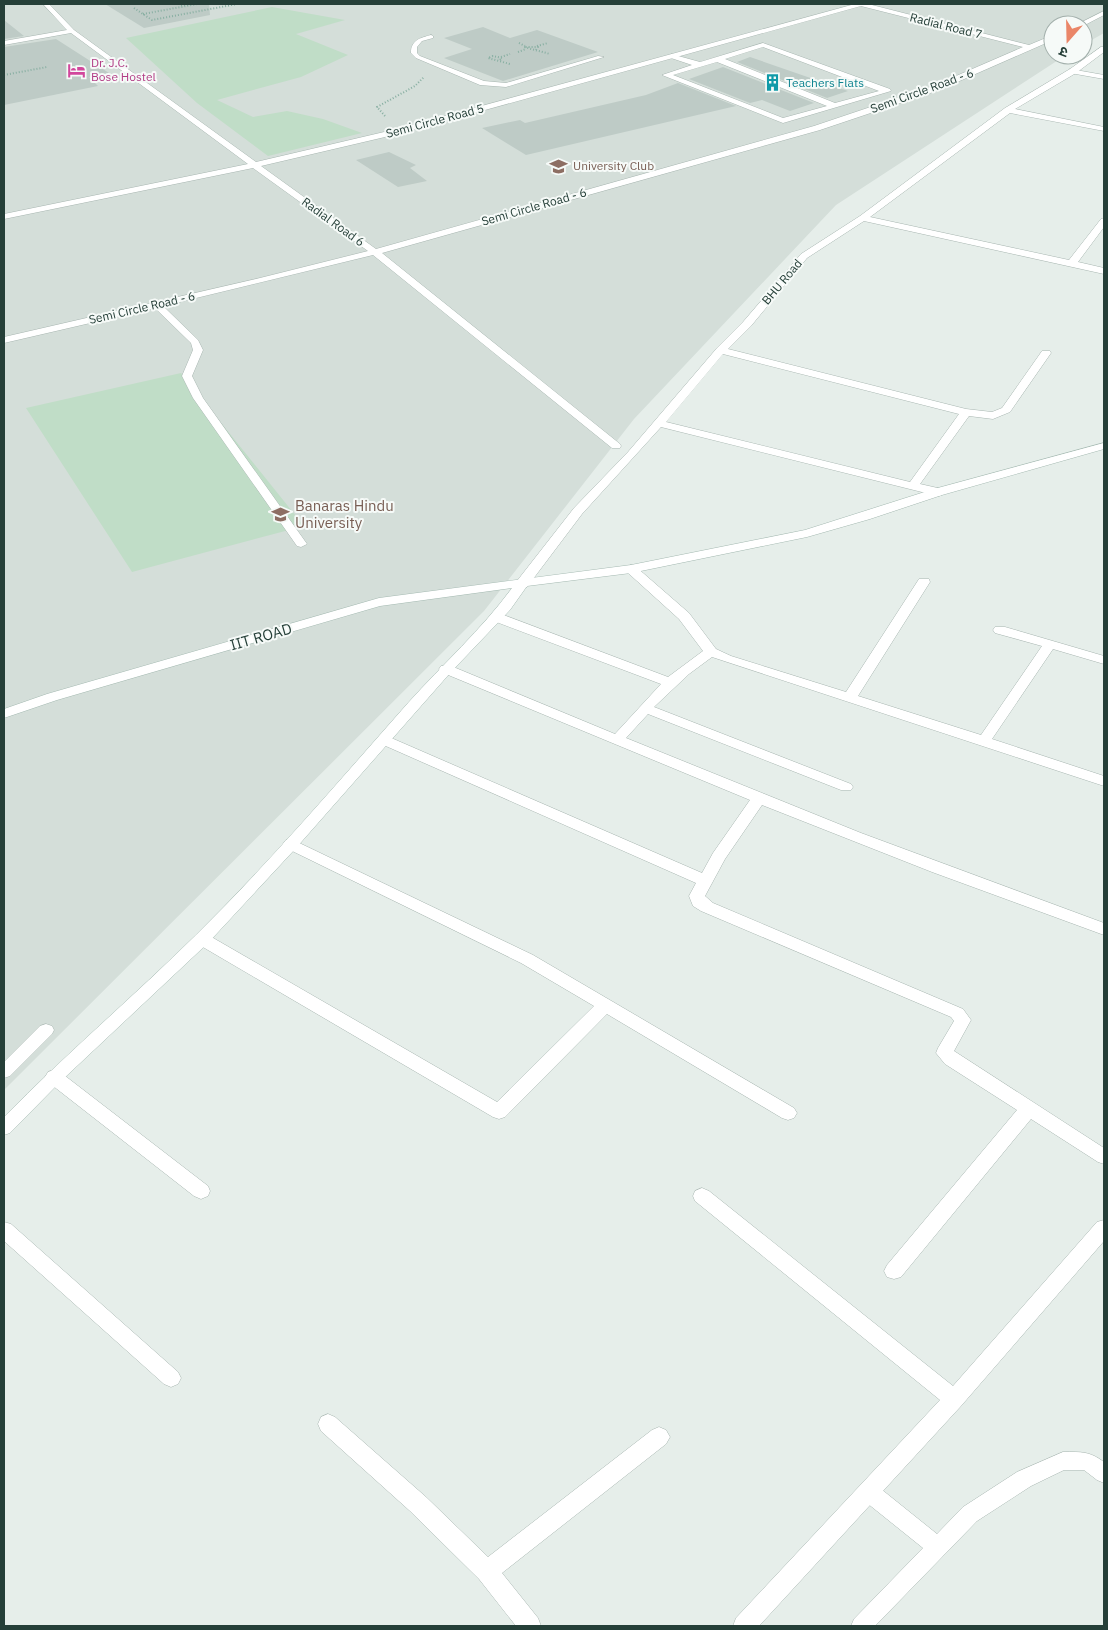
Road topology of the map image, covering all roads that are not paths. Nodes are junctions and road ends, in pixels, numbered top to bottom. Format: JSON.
{"nodes":[{"id":1,"x":46,"y":4,"type":"edge"},
{"id":2,"x":861,"y":4,"type":"edge"},
{"id":3,"x":72,"y":31,"type":"junction"},
{"id":4,"x":431,"y":36,"type":"dead end"},
{"id":5,"x":1043,"y":41,"type":"edge"},
{"id":6,"x":4,"y":43,"type":"edge"},
{"id":7,"x":1030,"y":47,"type":"junction"},
{"id":8,"x":1104,"y":50,"type":"edge"},
{"id":9,"x":674,"y":56,"type":"junction"},
{"id":10,"x":600,"y":57,"type":"dead end"},
{"id":11,"x":717,"y":59,"type":"junction"},
{"id":12,"x":701,"y":64,"type":"junction"},
{"id":13,"x":1074,"y":71,"type":"junction"},
{"id":14,"x":535,"y":77,"type":"junction"},
{"id":15,"x":1104,"y":77,"type":"edge"},
{"id":16,"x":560,"y":87,"type":"junction"},
{"id":17,"x":834,"y":106,"type":"junction"},
{"id":18,"x":1008,"y":110,"type":"junction"},
{"id":19,"x":1104,"y":129,"type":"edge"},
{"id":20,"x":254,"y":165,"type":"junction"},
{"id":21,"x":4,"y":217,"type":"edge"},
{"id":22,"x":863,"y":218,"type":"junction"},
{"id":23,"x":1104,"y":221,"type":"edge"},
{"id":24,"x":375,"y":252,"type":"junction"},
{"id":25,"x":1072,"y":263,"type":"junction"},
{"id":26,"x":1104,"y":271,"type":"edge"},
{"id":27,"x":157,"y":305,"type":"junction"},
{"id":28,"x":4,"y":340,"type":"edge"},
{"id":29,"x":721,"y":350,"type":"junction"},
{"id":30,"x":1046,"y":353,"type":"dead end"},
{"id":31,"x":966,"y":412,"type":"junction"},
{"id":32,"x":658,"y":423,"type":"junction"},
{"id":33,"x":616,"y":446,"type":"dead end"},
{"id":34,"x":1104,"y":446,"type":"edge"},
{"id":35,"x":913,"y":486,"type":"junction"},
{"id":36,"x":938,"y":492,"type":"junction"},
{"id":37,"x":301,"y":544,"type":"dead end"},
{"id":38,"x":631,"y":569,"type":"junction"},
{"id":39,"x":924,"y":582,"type":"dead end"},
{"id":40,"x":522,"y":584,"type":"junction"},
{"id":41,"x":496,"y":617,"type":"junction"},
{"id":42,"x":1000,"y":630,"type":"dead end"},
{"id":43,"x":1050,"y":644,"type":"junction"},
{"id":44,"x":711,"y":652,"type":"junction"},
{"id":45,"x":1104,"y":660,"type":"edge"},
{"id":46,"x":446,"y":669,"type":"junction"},
{"id":47,"x":669,"y":682,"type":"junction"},
{"id":48,"x":850,"y":699,"type":"junction"},
{"id":49,"x":645,"y":708,"type":"junction"},
{"id":50,"x":4,"y":714,"type":"edge"},
{"id":51,"x":384,"y":740,"type":"junction"},
{"id":52,"x":618,"y":740,"type":"junction"},
{"id":53,"x":984,"y":741,"type":"junction"},
{"id":54,"x":1104,"y":781,"type":"edge"},
{"id":55,"x":846,"y":787,"type":"dead end"},
{"id":56,"x":759,"y":798,"type":"junction"},
{"id":57,"x":291,"y":844,"type":"junction"},
{"id":58,"x":706,"y":881,"type":"junction"},
{"id":59,"x":1104,"y":930,"type":"edge"},
{"id":60,"x":202,"y":939,"type":"junction"},
{"id":61,"x":606,"y":1005,"type":"junction"},
{"id":62,"x":46,"y":1030,"type":"dead end"},
{"id":63,"x":4,"y":1072,"type":"edge"},
{"id":64,"x":54,"y":1078,"type":"junction"},
{"id":65,"x":1029,"y":1109,"type":"junction"},
{"id":66,"x":788,"y":1113,"type":"dead end"},
{"id":67,"x":4,"y":1128,"type":"edge"},
{"id":68,"x":1104,"y":1157,"type":"edge"},
{"id":69,"x":201,"y":1191,"type":"dead end"},
{"id":70,"x":702,"y":1196,"type":"dead end"},
{"id":71,"x":4,"y":1230,"type":"edge"},
{"id":72,"x":1102,"y":1236,"type":"edge"},
{"id":73,"x":894,"y":1271,"type":"dead end"},
{"id":74,"x":171,"y":1378,"type":"dead end"},
{"id":75,"x":954,"y":1399,"type":"junction"},
{"id":76,"x":328,"y":1424,"type":"dead end"},
{"id":77,"x":658,"y":1437,"type":"dead end"},
{"id":78,"x":1104,"y":1474,"type":"edge"},
{"id":79,"x":868,"y":1492,"type":"junction"},
{"id":80,"x":938,"y":1548,"type":"junction"},
{"id":81,"x":487,"y":1571,"type":"junction"},
{"id":82,"x":530,"y":1626,"type":"edge"},
{"id":83,"x":744,"y":1626,"type":"edge"},
{"id":84,"x":861,"y":1626,"type":"edge"}],
"edges":[{"from":1,"to":3,"type":"lane","name":"Radial Road 6"},
{"from":2,"to":7,"type":"lane","name":"Radial Road 7"},
{"from":2,"to":9,"type":"lane","name":"Semi Circle Road 5"},
{"from":3,"to":6,"type":"lane"},
{"from":3,"to":20,"type":"lane","name":"Radial Road 6"},
{"from":4,"to":14,"type":"lane"},
{"from":5,"to":7,"type":"lane","name":"Semi Circle Road - 6"},
{"from":7,"to":24,"type":"lane","name":"Semi Circle Road - 6"},
{"from":8,"to":13,"type":"street","name":"BHU Road"},
{"from":9,"to":12,"type":"street"},
{"from":9,"to":16,"type":"lane","name":"Semi Circle Road 5"},
{"from":10,"to":14,"type":"lane"},
{"from":11,"to":12,"type":"street"},
{"from":11,"to":17,"type":"street"},
{"from":11,"to":17,"type":"street"},
{"from":12,"to":17,"type":"street"},
{"from":13,"to":15,"type":"lane"},
{"from":13,"to":18,"type":"street","name":"BHU Road"},
{"from":14,"to":16,"type":"lane"},
{"from":16,"to":20,"type":"lane","name":"Semi Circle Road 5"},
{"from":18,"to":19,"type":"street"},
{"from":18,"to":22,"type":"street","name":"BHU Road"},
{"from":20,"to":21,"type":"lane","name":"Semi Circle Road 5"},
{"from":20,"to":24,"type":"lane","name":"Radial Road 6"},
{"from":22,"to":25,"type":"street"},
{"from":22,"to":29,"type":"street","name":"BHU Road"},
{"from":23,"to":25,"type":"street"},
{"from":24,"to":27,"type":"lane","name":"Semi Circle Road - 6"},
{"from":24,"to":33,"type":"lane","name":"Radial Road 6"},
{"from":25,"to":26,"type":"street"},
{"from":27,"to":28,"type":"lane","name":"Semi Circle Road - 6"},
{"from":27,"to":37,"type":"lane"},
{"from":29,"to":31,"type":"street"},
{"from":29,"to":32,"type":"street","name":"BHU Road"},
{"from":30,"to":31,"type":"street"},
{"from":31,"to":35,"type":"street"},
{"from":32,"to":35,"type":"street"},
{"from":32,"to":40,"type":"street","name":"BHU Road"},
{"from":34,"to":36,"type":"street","name":"IIT ROAD"},
{"from":35,"to":36,"type":"street"},
{"from":36,"to":38,"type":"street","name":"IIT ROAD"},
{"from":38,"to":40,"type":"street","name":"IIT ROAD"},
{"from":38,"to":44,"type":"street"},
{"from":39,"to":48,"type":"street"},
{"from":40,"to":41,"type":"street","name":"BHU Road"},
{"from":40,"to":50,"type":"street","name":"IIT ROAD"},
{"from":41,"to":46,"type":"street","name":"BHU Road"},
{"from":41,"to":47,"type":"street"},
{"from":42,"to":43,"type":"street"},
{"from":43,"to":45,"type":"street"},
{"from":43,"to":53,"type":"street"},
{"from":44,"to":47,"type":"street"},
{"from":44,"to":48,"type":"street"},
{"from":46,"to":51,"type":"street","name":"BHU Road"},
{"from":46,"to":52,"type":"street"},
{"from":47,"to":49,"type":"street"},
{"from":48,"to":53,"type":"street"},
{"from":49,"to":52,"type":"street"},
{"from":49,"to":55,"type":"street"},
{"from":51,"to":57,"type":"street","name":"BHU Road"},
{"from":51,"to":58,"type":"street"},
{"from":52,"to":56,"type":"street"},
{"from":53,"to":54,"type":"street"},
{"from":56,"to":58,"type":"street"},
{"from":56,"to":59,"type":"street"},
{"from":57,"to":60,"type":"street","name":"BHU Road"},
{"from":57,"to":61,"type":"street"},
{"from":58,"to":65,"type":"street"},
{"from":60,"to":61,"type":"street"},
{"from":60,"to":64,"type":"street","name":"BHU Road"},
{"from":61,"to":66,"type":"street"},
{"from":62,"to":63,"type":"lane"},
{"from":64,"to":67,"type":"street","name":"BHU Road"},
{"from":64,"to":69,"type":"street"},
{"from":65,"to":68,"type":"street"},
{"from":65,"to":73,"type":"street"},
{"from":70,"to":75,"type":"street"},
{"from":71,"to":74,"type":"street"},
{"from":72,"to":75,"type":"street"},
{"from":75,"to":79,"type":"street"},
{"from":76,"to":81,"type":"street"},
{"from":77,"to":81,"type":"street"},
{"from":78,"to":80,"type":"lane"},
{"from":79,"to":80,"type":"lane"},
{"from":79,"to":83,"type":"street"},
{"from":80,"to":84,"type":"lane"},
{"from":81,"to":82,"type":"street"}]}
